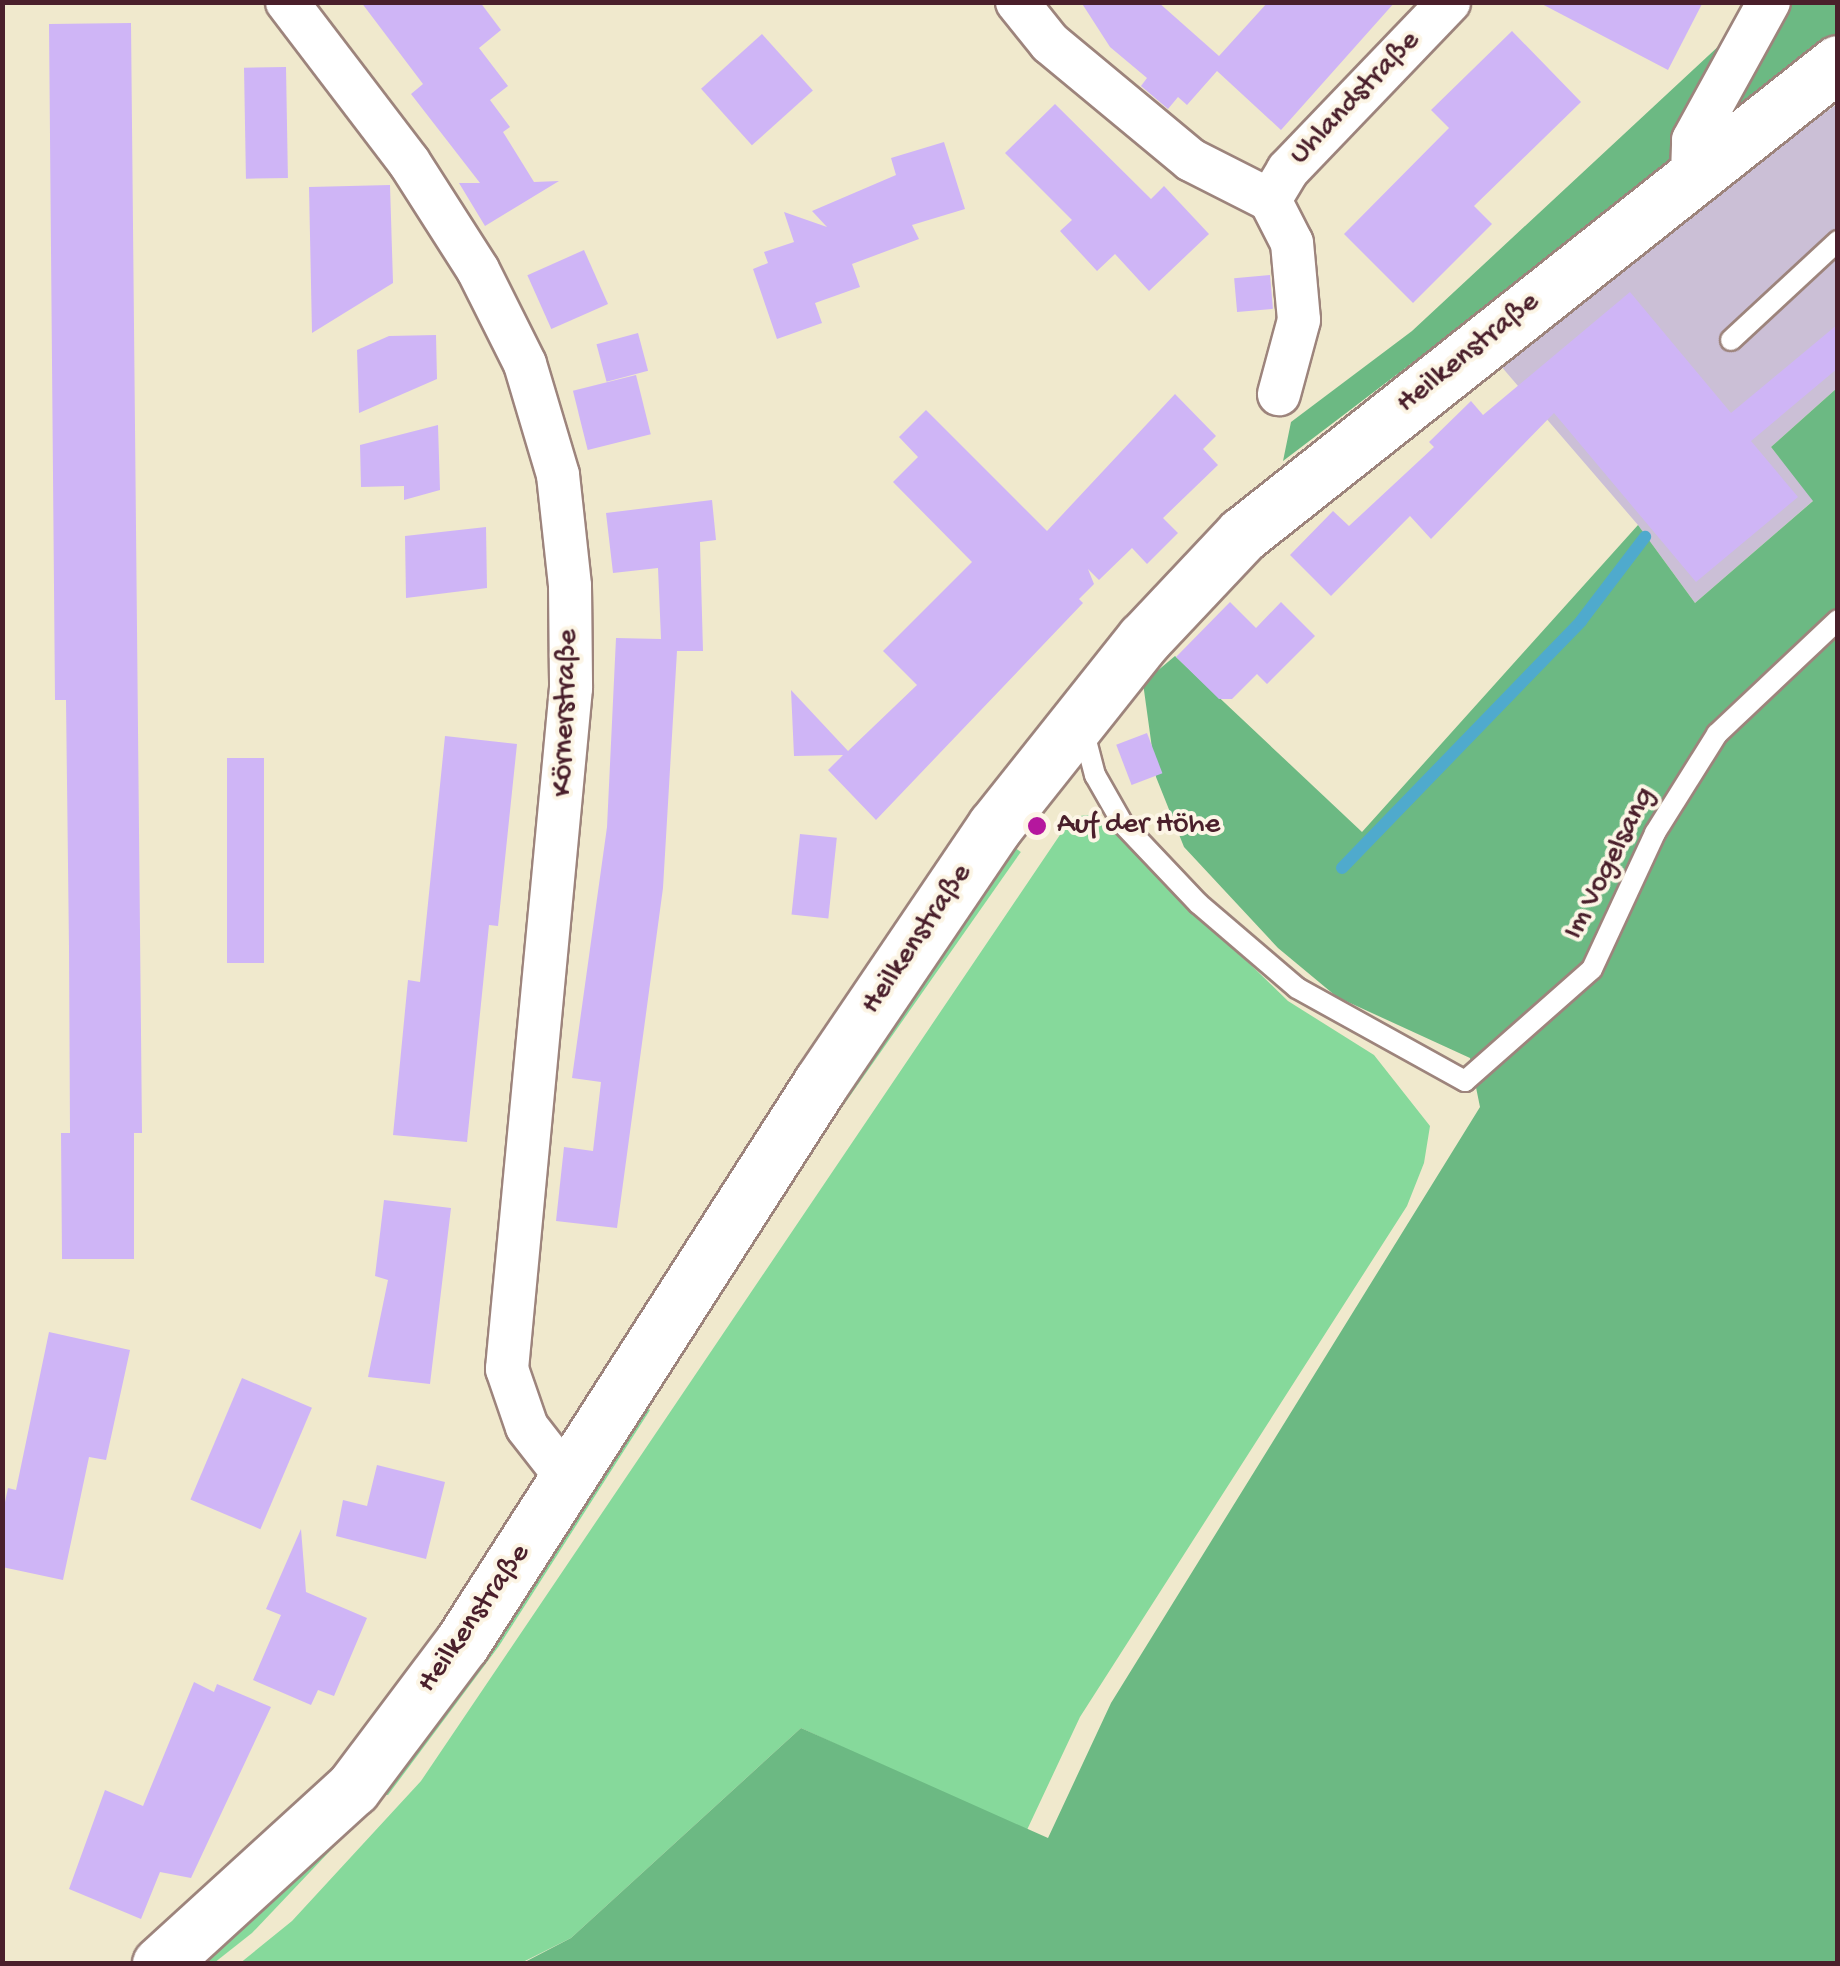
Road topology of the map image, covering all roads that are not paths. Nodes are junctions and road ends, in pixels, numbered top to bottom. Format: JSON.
{"nodes":[{"id":1,"x":287,"y":2,"type":"edge"},
{"id":2,"x":1017,"y":2,"type":"edge"},
{"id":3,"x":1449,"y":2,"type":"edge"},
{"id":4,"x":1769,"y":2,"type":"edge"},
{"id":5,"x":1838,"y":63,"type":"edge"},
{"id":6,"x":1692,"y":174,"type":"junction"},
{"id":7,"x":1270,"y":200,"type":"junction"},
{"id":8,"x":1838,"y":240,"type":"edge"},
{"id":9,"x":1730,"y":340,"type":"dead end"},
{"id":10,"x":1279,"y":394,"type":"dead end"},
{"id":11,"x":1838,"y":620,"type":"edge"},
{"id":12,"x":1080,"y":716,"type":"junction"},
{"id":13,"x":569,"y":1481,"type":"junction"},
{"id":14,"x":160,"y":1964,"type":"edge"}],
"edges":[{"from":1,"to":13,"type":"street","name":"Körnerstraße"},
{"from":2,"to":7,"type":"street"},
{"from":3,"to":7,"type":"street","name":"Uhlandstraße"},
{"from":4,"to":6,"type":"street"},
{"from":5,"to":6,"type":"street","name":"Heilkenstraße"},
{"from":6,"to":12,"type":"street","name":"Heilkenstraße"},
{"from":7,"to":10,"type":"street"},
{"from":8,"to":9,"type":"lane"},
{"from":11,"to":12,"type":"lane","name":"Im Vogelsang"},
{"from":12,"to":13,"type":"street","name":"Heilkenstraße"},
{"from":13,"to":14,"type":"street","name":"Heilkenstraße"}]}
